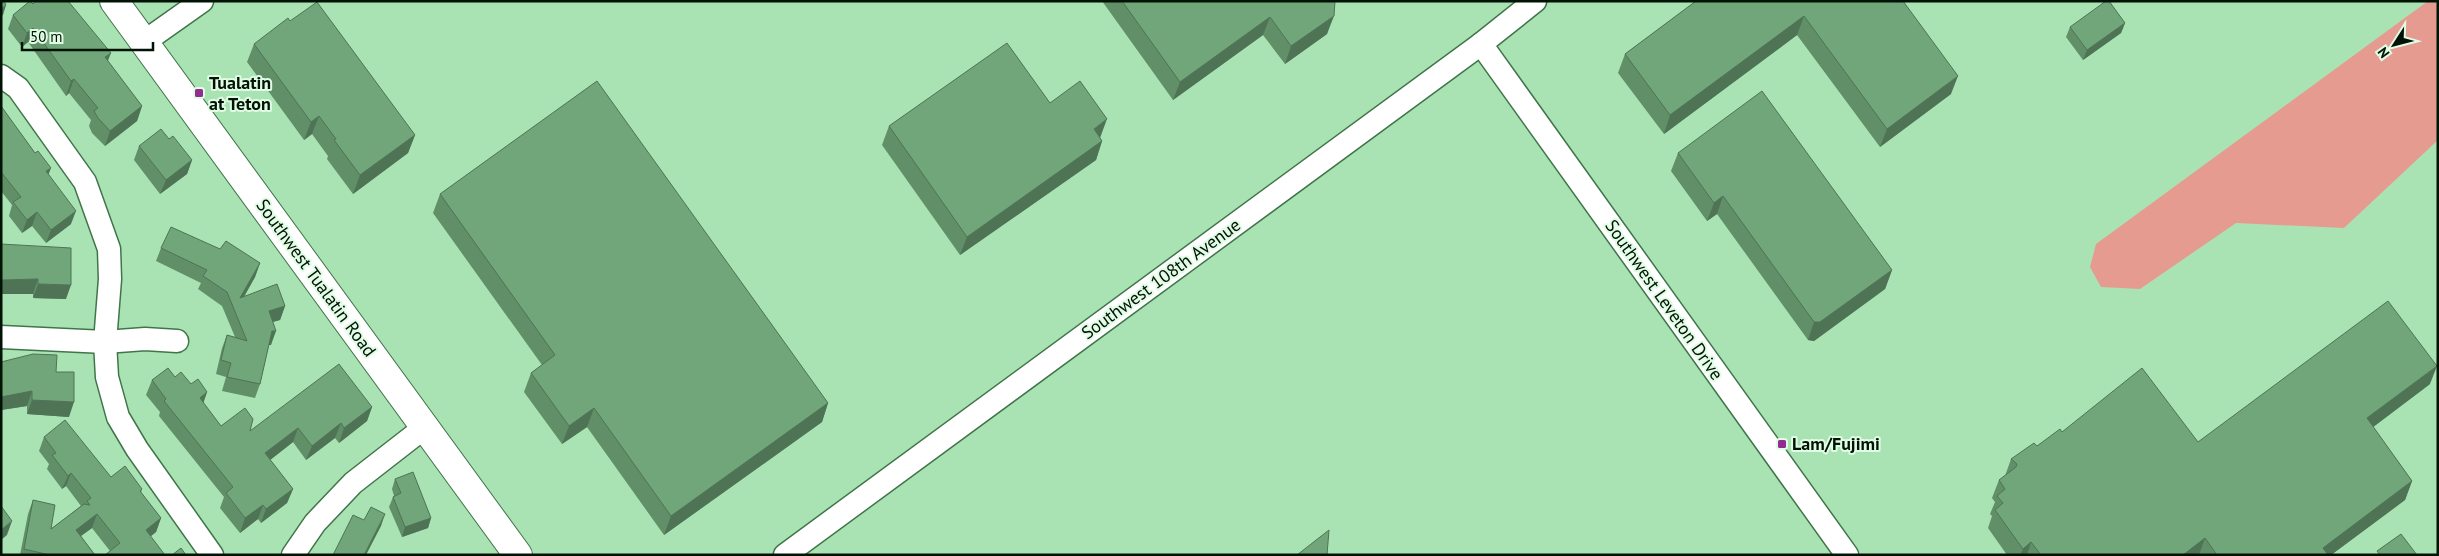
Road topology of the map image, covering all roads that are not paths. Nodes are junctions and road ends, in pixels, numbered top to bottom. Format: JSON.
{"nodes":[{"id":1,"x":114,"y":1,"type":"edge"},
{"id":2,"x":202,"y":1,"type":"edge"},
{"id":3,"x":1535,"y":1,"type":"edge"},
{"id":4,"x":144,"y":42,"type":"junction"},
{"id":5,"x":1482,"y":44,"type":"junction"},
{"id":6,"x":1,"y":76,"type":"edge"},
{"id":7,"x":1,"y":337,"type":"edge"},
{"id":8,"x":177,"y":341,"type":"dead end"},
{"id":9,"x":104,"y":342,"type":"junction"},
{"id":10,"x":425,"y":427,"type":"junction"},
{"id":11,"x":212,"y":555,"type":"edge"},
{"id":12,"x":293,"y":555,"type":"edge"},
{"id":13,"x":518,"y":555,"type":"edge"},
{"id":14,"x":785,"y":555,"type":"edge"},
{"id":15,"x":1847,"y":555,"type":"edge"}],
"edges":[{"from":1,"to":4,"type":"main road","name":"Southwest Tualatin Road"},
{"from":2,"to":4,"type":"street"},
{"from":3,"to":5,"type":"street","name":"Southwest 108th Avenue"},
{"from":4,"to":10,"type":"main road","name":"Southwest Tualatin Road"},
{"from":5,"to":14,"type":"street","name":"Southwest 108th Avenue"},
{"from":5,"to":15,"type":"street","name":"Southwest Leveton Drive"},
{"from":6,"to":9,"type":"street"},
{"from":7,"to":9,"type":"street"},
{"from":8,"to":9,"type":"street"},
{"from":9,"to":11,"type":"street"},
{"from":10,"to":12,"type":"street"},
{"from":10,"to":13,"type":"main road","name":"Southwest Tualatin Road"}]}
